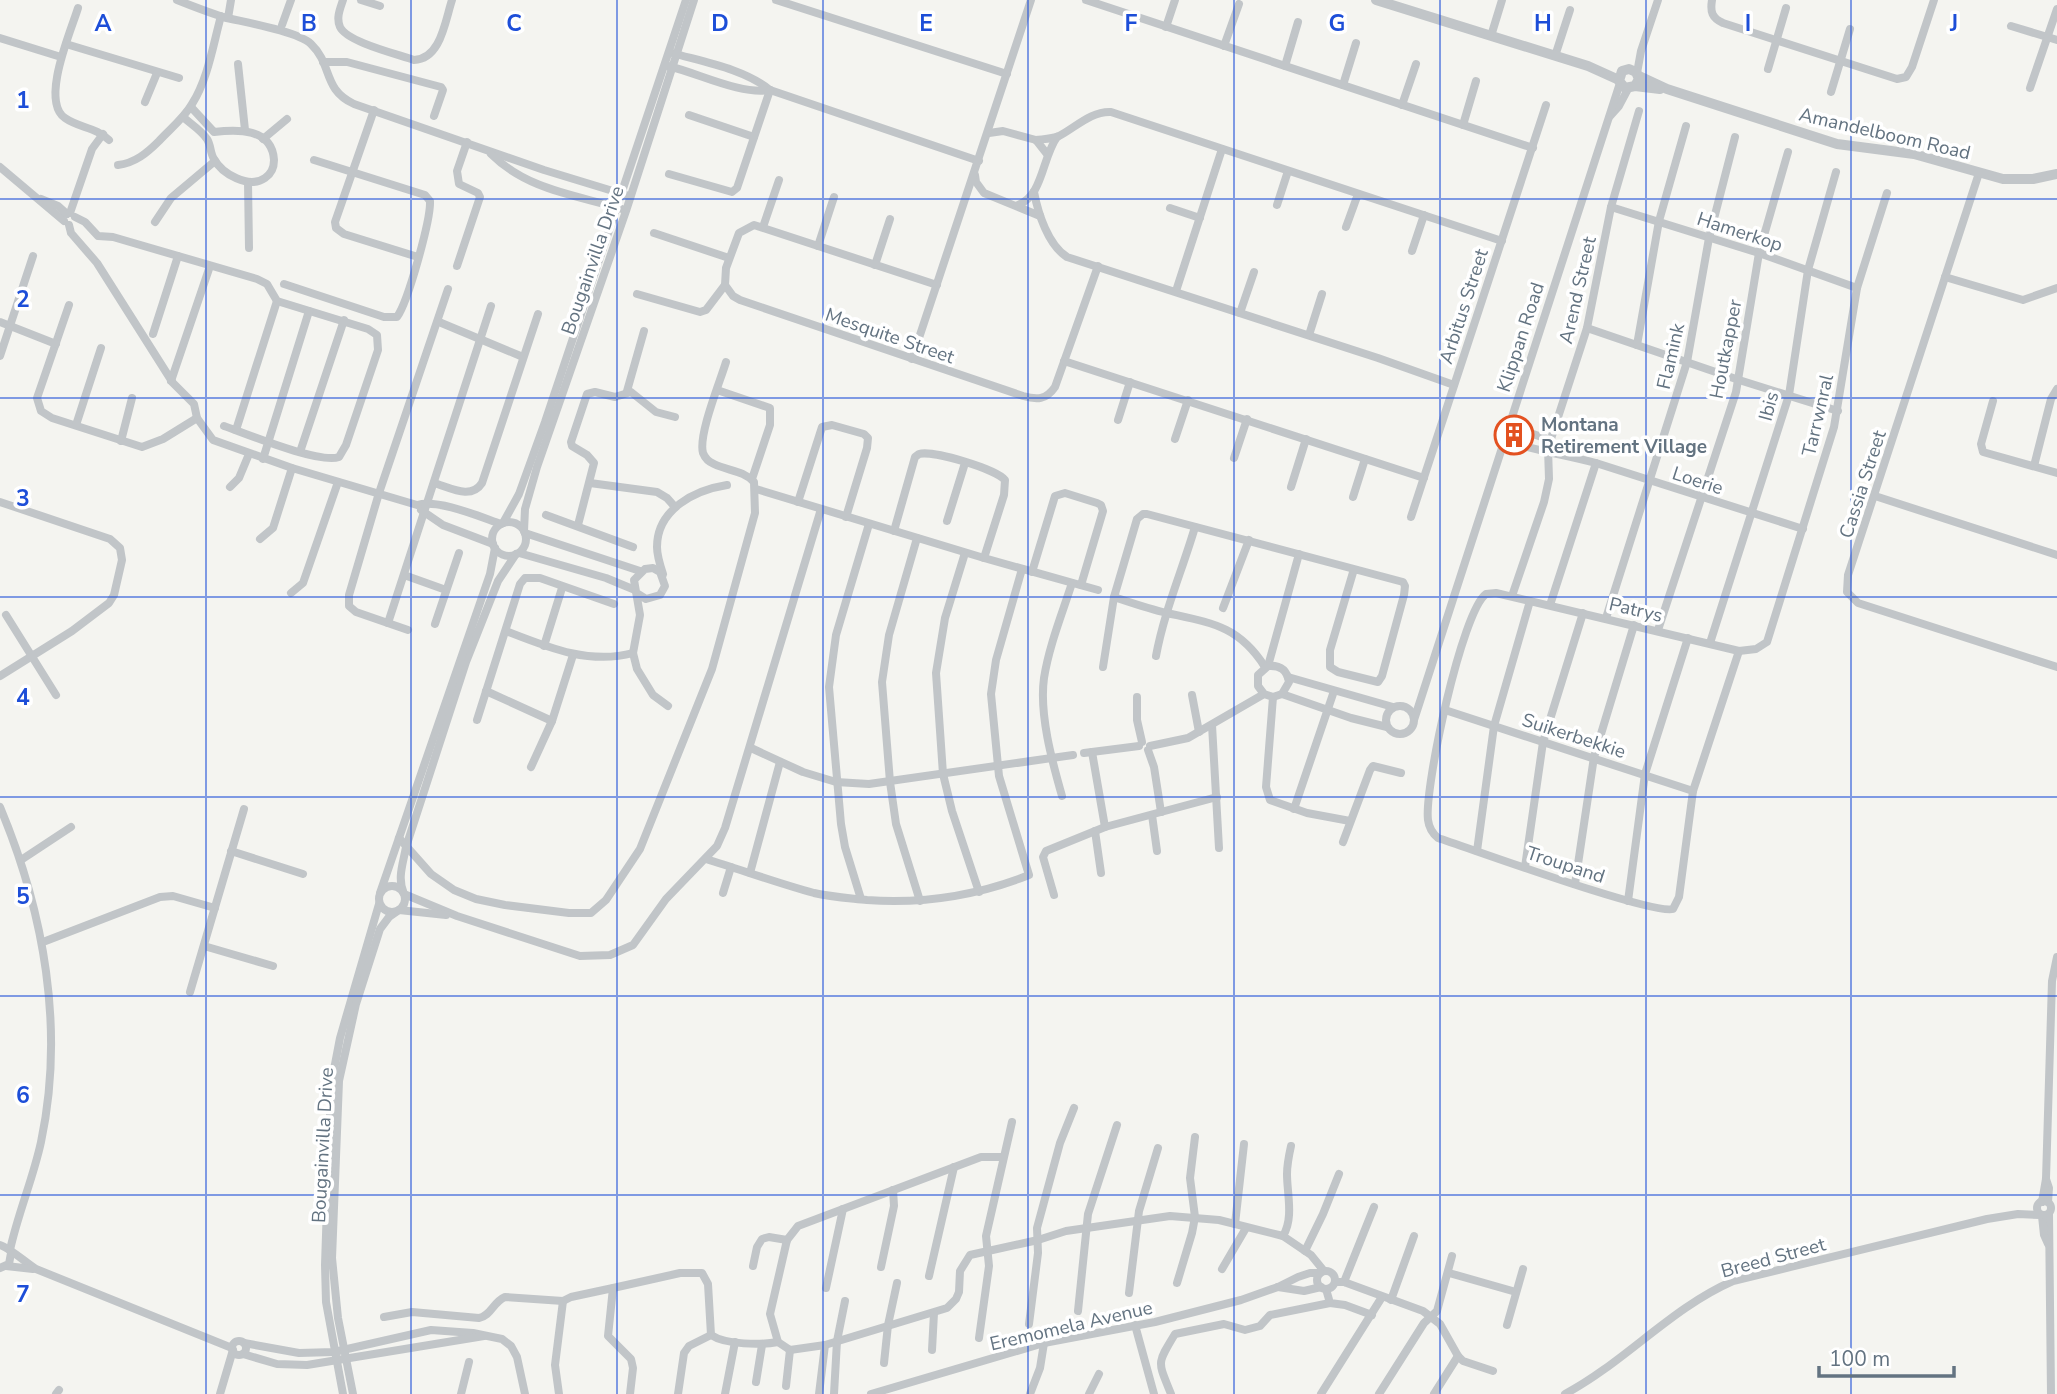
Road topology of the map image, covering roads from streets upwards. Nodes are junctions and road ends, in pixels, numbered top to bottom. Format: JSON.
{"nodes":[{"id":1,"x":177,"y":0,"type":"edge"},
{"id":2,"x":231,"y":0,"type":"edge"},
{"id":3,"x":290,"y":0,"type":"edge"},
{"id":4,"x":343,"y":0,"type":"edge"},
{"id":5,"x":361,"y":0,"type":"edge"},
{"id":6,"x":452,"y":0,"type":"edge"},
{"id":7,"x":686,"y":0,"type":"edge"},
{"id":8,"x":694,"y":0,"type":"edge"},
{"id":9,"x":776,"y":0,"type":"edge"},
{"id":10,"x":1031,"y":0,"type":"edge"},
{"id":11,"x":1086,"y":0,"type":"edge"},
{"id":12,"x":1175,"y":0,"type":"edge"},
{"id":13,"x":1376,"y":0,"type":"edge"},
{"id":14,"x":1502,"y":0,"type":"edge"},
{"id":15,"x":1658,"y":0,"type":"edge"},
{"id":16,"x":1712,"y":0,"type":"edge"},
{"id":17,"x":1934,"y":0,"type":"edge"},
{"id":18,"x":1394,"y":3,"type":"edge"},
{"id":19,"x":1109,"y":4,"type":"edge"},
{"id":20,"x":1239,"y":4,"type":"dead end"},
{"id":21,"x":380,"y":6,"type":"dead end"},
{"id":22,"x":78,"y":8,"type":"dead end"},
{"id":23,"x":1786,"y":8,"type":"dead end"},
{"id":24,"x":2057,"y":9,"type":"edge"},
{"id":25,"x":1570,"y":10,"type":"dead end"},
{"id":26,"x":224,"y":17,"type":"junction"},
{"id":27,"x":1298,"y":22,"type":"dead end"},
{"id":28,"x":282,"y":25,"type":"dead end"},
{"id":29,"x":2011,"y":26,"type":"dead end"},
{"id":30,"x":1166,"y":27,"type":"junction"},
{"id":31,"x":1850,"y":29,"type":"dead end"},
{"id":32,"x":1491,"y":36,"type":"junction"},
{"id":33,"x":0,"y":38,"type":"edge"},
{"id":34,"x":2052,"y":38,"type":"edge"},
{"id":35,"x":1777,"y":40,"type":"junction"},
{"id":36,"x":1356,"y":43,"type":"dead end"},
{"id":37,"x":66,"y":44,"type":"junction"},
{"id":38,"x":1224,"y":46,"type":"junction"},
{"id":39,"x":673,"y":54,"type":"junction"},
{"id":40,"x":1555,"y":56,"type":"junction"},
{"id":41,"x":61,"y":57,"type":"junction"},
{"id":42,"x":323,"y":62,"type":"junction"},
{"id":43,"x":1840,"y":62,"type":"junction"},
{"id":44,"x":238,"y":64,"type":"dead end"},
{"id":45,"x":1416,"y":64,"type":"dead end"},
{"id":46,"x":669,"y":66,"type":"junction"},
{"id":47,"x":1285,"y":66,"type":"junction"},
{"id":48,"x":1768,"y":69,"type":"dead end"},
{"id":49,"x":157,"y":73,"type":"junction"},
{"id":50,"x":1007,"y":74,"type":"junction"},
{"id":51,"x":179,"y":78,"type":"dead end"},
{"id":52,"x":1629,"y":78,"type":"junction"},
{"id":53,"x":1476,"y":81,"type":"dead end"},
{"id":54,"x":1343,"y":85,"type":"junction"},
{"id":55,"x":2030,"y":88,"type":"dead end"},
{"id":56,"x":770,"y":90,"type":"junction"},
{"id":57,"x":1831,"y":92,"type":"dead end"},
{"id":58,"x":145,"y":102,"type":"dead end"},
{"id":59,"x":1402,"y":105,"type":"junction"},
{"id":60,"x":1546,"y":105,"type":"dead end"},
{"id":61,"x":191,"y":107,"type":"junction"},
{"id":62,"x":374,"y":110,"type":"junction"},
{"id":63,"x":1639,"y":111,"type":"dead end"},
{"id":64,"x":689,"y":115,"type":"dead end"},
{"id":65,"x":434,"y":116,"type":"dead end"},
{"id":66,"x":183,"y":117,"type":"junction"},
{"id":67,"x":200,"y":117,"type":"junction"},
{"id":68,"x":994,"y":117,"type":"junction"},
{"id":69,"x":288,"y":120,"type":"dead end"},
{"id":70,"x":193,"y":125,"type":"junction"},
{"id":71,"x":1463,"y":125,"type":"junction"},
{"id":72,"x":1686,"y":126,"type":"dead end"},
{"id":73,"x":245,"y":130,"type":"junction"},
{"id":74,"x":1008,"y":131,"type":"junction"},
{"id":75,"x":989,"y":133,"type":"junction"},
{"id":76,"x":754,"y":137,"type":"junction"},
{"id":77,"x":1057,"y":137,"type":"junction"},
{"id":78,"x":1735,"y":137,"type":"dead end"},
{"id":79,"x":262,"y":139,"type":"junction"},
{"id":80,"x":1036,"y":140,"type":"junction"},
{"id":81,"x":467,"y":142,"type":"junction"},
{"id":82,"x":1532,"y":148,"type":"junction"},
{"id":83,"x":1222,"y":149,"type":"junction"},
{"id":84,"x":489,"y":151,"type":"junction"},
{"id":85,"x":1788,"y":152,"type":"dead end"},
{"id":86,"x":1047,"y":154,"type":"junction"},
{"id":87,"x":314,"y":160,"type":"dead end"},
{"id":88,"x":215,"y":161,"type":"junction"},
{"id":89,"x":979,"y":161,"type":"junction"},
{"id":90,"x":118,"y":164,"type":"dead end"},
{"id":91,"x":0,"y":167,"type":"edge"},
{"id":92,"x":1288,"y":171,"type":"junction"},
{"id":93,"x":352,"y":172,"type":"junction"},
{"id":94,"x":975,"y":172,"type":"junction"},
{"id":95,"x":1836,"y":172,"type":"dead end"},
{"id":96,"x":1979,"y":173,"type":"junction"},
{"id":97,"x":670,"y":174,"type":"dead end"},
{"id":98,"x":2057,"y":174,"type":"edge"},
{"id":99,"x":779,"y":180,"type":"dead end"},
{"id":100,"x":248,"y":182,"type":"junction"},
{"id":101,"x":1034,"y":192,"type":"junction"},
{"id":102,"x":1887,"y":192,"type":"dead end"},
{"id":103,"x":1358,"y":194,"type":"junction"},
{"id":104,"x":626,"y":195,"type":"junction"},
{"id":105,"x":988,"y":195,"type":"junction"},
{"id":106,"x":834,"y":197,"type":"dead end"},
{"id":107,"x":965,"y":202,"type":"junction"},
{"id":108,"x":1018,"y":205,"type":"junction"},
{"id":109,"x":1277,"y":205,"type":"dead end"},
{"id":110,"x":1611,"y":207,"type":"junction"},
{"id":111,"x":1170,"y":208,"type":"dead end"},
{"id":112,"x":622,"y":209,"type":"junction"},
{"id":113,"x":1424,"y":215,"type":"junction"},
{"id":114,"x":1041,"y":216,"type":"junction"},
{"id":115,"x":69,"y":218,"type":"junction"},
{"id":116,"x":1200,"y":218,"type":"junction"},
{"id":117,"x":890,"y":219,"type":"dead end"},
{"id":118,"x":1659,"y":221,"type":"junction"},
{"id":119,"x":155,"y":222,"type":"dead end"},
{"id":120,"x":763,"y":226,"type":"junction"},
{"id":121,"x":1346,"y":227,"type":"dead end"},
{"id":122,"x":654,"y":233,"type":"dead end"},
{"id":123,"x":1709,"y":237,"type":"junction"},
{"id":124,"x":1502,"y":241,"type":"junction"},
{"id":125,"x":818,"y":246,"type":"junction"},
{"id":126,"x":248,"y":248,"type":"dead end"},
{"id":127,"x":1412,"y":251,"type":"dead end"},
{"id":128,"x":1759,"y":253,"type":"junction"},
{"id":129,"x":33,"y":256,"type":"dead end"},
{"id":130,"x":178,"y":256,"type":"junction"},
{"id":131,"x":418,"y":257,"type":"junction"},
{"id":132,"x":729,"y":258,"type":"junction"},
{"id":133,"x":875,"y":265,"type":"junction"},
{"id":134,"x":210,"y":266,"type":"junction"},
{"id":135,"x":457,"y":266,"type":"dead end"},
{"id":136,"x":1098,"y":266,"type":"junction"},
{"id":137,"x":1808,"y":270,"type":"junction"},
{"id":138,"x":1254,"y":272,"type":"dead end"},
{"id":139,"x":1945,"y":277,"type":"junction"},
{"id":140,"x":284,"y":284,"type":"dead end"},
{"id":141,"x":725,"y":285,"type":"junction"},
{"id":142,"x":937,"y":285,"type":"junction"},
{"id":143,"x":1857,"y":288,"type":"junction"},
{"id":144,"x":2057,"y":288,"type":"edge"},
{"id":145,"x":448,"y":289,"type":"dead end"},
{"id":146,"x":1176,"y":291,"type":"junction"},
{"id":147,"x":1322,"y":293,"type":"dead end"},
{"id":148,"x":637,"y":294,"type":"dead end"},
{"id":149,"x":277,"y":301,"type":"junction"},
{"id":150,"x":69,"y":305,"type":"dead end"},
{"id":151,"x":491,"y":306,"type":"dead end"},
{"id":152,"x":309,"y":311,"type":"junction"},
{"id":153,"x":1240,"y":313,"type":"junction"},
{"id":154,"x":538,"y":314,"type":"dead end"},
{"id":155,"x":344,"y":320,"type":"junction"},
{"id":156,"x":0,"y":322,"type":"edge"},
{"id":157,"x":439,"y":323,"type":"junction"},
{"id":158,"x":10,"y":326,"type":"junction"},
{"id":159,"x":1587,"y":328,"type":"junction"},
{"id":160,"x":644,"y":331,"type":"dead end"},
{"id":161,"x":153,"y":334,"type":"dead end"},
{"id":162,"x":1309,"y":335,"type":"junction"},
{"id":163,"x":481,"y":340,"type":"junction"},
{"id":164,"x":56,"y":344,"type":"junction"},
{"id":165,"x":1637,"y":345,"type":"junction"},
{"id":166,"x":101,"y":348,"type":"dead end"},
{"id":167,"x":0,"y":356,"type":"edge"},
{"id":168,"x":523,"y":357,"type":"junction"},
{"id":169,"x":912,"y":359,"type":"junction"},
{"id":170,"x":1064,"y":361,"type":"junction"},
{"id":171,"x":726,"y":362,"type":"dead end"},
{"id":172,"x":1686,"y":362,"type":"junction"},
{"id":173,"x":1739,"y":380,"type":"junction"},
{"id":174,"x":171,"y":381,"type":"junction"},
{"id":175,"x":1130,"y":382,"type":"junction"},
{"id":176,"x":1454,"y":385,"type":"junction"},
{"id":177,"x":2057,"y":389,"type":"edge"},
{"id":178,"x":717,"y":390,"type":"junction"},
{"id":179,"x":627,"y":391,"type":"junction"},
{"id":180,"x":1789,"y":395,"type":"junction"},
{"id":181,"x":132,"y":398,"type":"dead end"},
{"id":182,"x":1188,"y":400,"type":"junction"},
{"id":183,"x":1993,"y":401,"type":"dead end"},
{"id":184,"x":1838,"y":411,"type":"junction"},
{"id":185,"x":675,"y":417,"type":"dead end"},
{"id":186,"x":197,"y":418,"type":"junction"},
{"id":187,"x":1247,"y":419,"type":"junction"},
{"id":188,"x":1118,"y":420,"type":"dead end"},
{"id":189,"x":76,"y":425,"type":"junction"},
{"id":190,"x":1508,"y":425,"type":"junction"},
{"id":191,"x":224,"y":426,"type":"dead end"},
{"id":192,"x":236,"y":430,"type":"junction"},
{"id":193,"x":1175,"y":439,"type":"dead end"},
{"id":194,"x":1306,"y":439,"type":"junction"},
{"id":195,"x":267,"y":440,"type":"junction"},
{"id":196,"x":1503,"y":440,"type":"junction"},
{"id":197,"x":1550,"y":440,"type":"junction"},
{"id":198,"x":121,"y":441,"type":"junction"},
{"id":199,"x":300,"y":452,"type":"junction"},
{"id":200,"x":1547,"y":452,"type":"junction"},
{"id":201,"x":248,"y":454,"type":"junction"},
{"id":202,"x":1234,"y":458,"type":"dead end"},
{"id":203,"x":263,"y":459,"type":"junction"},
{"id":204,"x":1365,"y":459,"type":"junction"},
{"id":205,"x":965,"y":463,"type":"junction"},
{"id":206,"x":1596,"y":463,"type":"junction"},
{"id":207,"x":2034,"y":466,"type":"junction"},
{"id":208,"x":292,"y":468,"type":"junction"},
{"id":209,"x":2057,"y":473,"type":"edge"},
{"id":210,"x":1424,"y":478,"type":"junction"},
{"id":211,"x":752,"y":479,"type":"junction"},
{"id":212,"x":1649,"y":481,"type":"junction"},
{"id":213,"x":338,"y":482,"type":"junction"},
{"id":214,"x":434,"y":483,"type":"junction"},
{"id":215,"x":590,"y":483,"type":"junction"},
{"id":216,"x":727,"y":485,"type":"dead end"},
{"id":217,"x":230,"y":487,"type":"dead end"},
{"id":218,"x":1291,"y":487,"type":"dead end"},
{"id":219,"x":756,"y":489,"type":"junction"},
{"id":220,"x":379,"y":493,"type":"junction"},
{"id":221,"x":1875,"y":496,"type":"junction"},
{"id":222,"x":1353,"y":497,"type":"dead end"},
{"id":223,"x":1700,"y":498,"type":"junction"},
{"id":224,"x":0,"y":502,"type":"edge"},
{"id":225,"x":428,"y":502,"type":"junction"},
{"id":226,"x":798,"y":502,"type":"junction"},
{"id":227,"x":417,"y":505,"type":"junction"},
{"id":228,"x":675,"y":507,"type":"junction"},
{"id":229,"x":821,"y":509,"type":"junction"},
{"id":230,"x":424,"y":514,"type":"junction"},
{"id":231,"x":1751,"y":514,"type":"junction"},
{"id":232,"x":546,"y":515,"type":"dead end"},
{"id":233,"x":846,"y":517,"type":"junction"},
{"id":234,"x":1411,"y":517,"type":"dead end"},
{"id":235,"x":947,"y":521,"type":"dead end"},
{"id":236,"x":502,"y":523,"type":"junction"},
{"id":237,"x":869,"y":524,"type":"junction"},
{"id":238,"x":578,"y":526,"type":"junction"},
{"id":239,"x":1195,"y":527,"type":"junction"},
{"id":240,"x":1803,"y":529,"type":"junction"},
{"id":241,"x":894,"y":531,"type":"junction"},
{"id":242,"x":525,"y":532,"type":"junction"},
{"id":243,"x":917,"y":538,"type":"junction"},
{"id":244,"x":260,"y":539,"type":"dead end"},
{"id":245,"x":1249,"y":540,"type":"junction"},
{"id":246,"x":494,"y":546,"type":"junction"},
{"id":247,"x":633,"y":547,"type":"dead end"},
{"id":248,"x":657,"y":550,"type":"junction"},
{"id":249,"x":459,"y":553,"type":"dead end"},
{"id":250,"x":517,"y":553,"type":"junction"},
{"id":251,"x":965,"y":553,"type":"junction"},
{"id":252,"x":1299,"y":554,"type":"junction"},
{"id":253,"x":2057,"y":555,"type":"edge"},
{"id":254,"x":984,"y":558,"type":"junction"},
{"id":255,"x":1022,"y":569,"type":"junction"},
{"id":256,"x":1354,"y":569,"type":"junction"},
{"id":257,"x":642,"y":570,"type":"junction"},
{"id":258,"x":1032,"y":572,"type":"junction"},
{"id":259,"x":404,"y":575,"type":"junction"},
{"id":260,"x":663,"y":576,"type":"junction"},
{"id":261,"x":1072,"y":583,"type":"junction"},
{"id":262,"x":1081,"y":585,"type":"junction"},
{"id":263,"x":562,"y":588,"type":"junction"},
{"id":264,"x":446,"y":590,"type":"junction"},
{"id":265,"x":1098,"y":590,"type":"dead end"},
{"id":266,"x":637,"y":592,"type":"junction"},
{"id":267,"x":291,"y":593,"type":"dead end"},
{"id":268,"x":1512,"y":596,"type":"junction"},
{"id":269,"x":1114,"y":597,"type":"junction"},
{"id":270,"x":656,"y":598,"type":"junction"},
{"id":271,"x":1530,"y":601,"type":"junction"},
{"id":272,"x":614,"y":604,"type":"dead end"},
{"id":273,"x":1550,"y":605,"type":"junction"},
{"id":274,"x":1223,"y":608,"type":"dead end"},
{"id":275,"x":1583,"y":612,"type":"junction"},
{"id":276,"x":1165,"y":613,"type":"junction"},
{"id":277,"x":6,"y":615,"type":"dead end"},
{"id":278,"x":640,"y":615,"type":"junction"},
{"id":279,"x":1606,"y":618,"type":"junction"},
{"id":280,"x":388,"y":623,"type":"junction"},
{"id":281,"x":435,"y":624,"type":"dead end"},
{"id":282,"x":1634,"y":625,"type":"junction"},
{"id":283,"x":408,"y":630,"type":"dead end"},
{"id":284,"x":1658,"y":630,"type":"junction"},
{"id":285,"x":506,"y":631,"type":"junction"},
{"id":286,"x":1688,"y":638,"type":"junction"},
{"id":287,"x":1710,"y":643,"type":"junction"},
{"id":288,"x":544,"y":646,"type":"junction"},
{"id":289,"x":1740,"y":651,"type":"junction"},
{"id":290,"x":633,"y":653,"type":"junction"},
{"id":291,"x":573,"y":655,"type":"junction"},
{"id":292,"x":31,"y":656,"type":"junction"},
{"id":293,"x":1156,"y":656,"type":"dead end"},
{"id":294,"x":1267,"y":666,"type":"junction"},
{"id":295,"x":1103,"y":667,"type":"dead end"},
{"id":296,"x":2057,"y":667,"type":"edge"},
{"id":297,"x":0,"y":676,"type":"edge"},
{"id":298,"x":1288,"y":677,"type":"junction"},
{"id":299,"x":1424,"y":688,"type":"junction"},
{"id":300,"x":486,"y":691,"type":"junction"},
{"id":301,"x":1334,"y":691,"type":"junction"},
{"id":302,"x":56,"y":695,"type":"dead end"},
{"id":303,"x":1192,"y":695,"type":"dead end"},
{"id":304,"x":1273,"y":695,"type":"junction"},
{"id":305,"x":1137,"y":697,"type":"dead end"},
{"id":306,"x":668,"y":706,"type":"dead end"},
{"id":307,"x":1393,"y":707,"type":"junction"},
{"id":308,"x":1407,"y":708,"type":"junction"},
{"id":309,"x":1445,"y":710,"type":"junction"},
{"id":310,"x":1328,"y":711,"type":"junction"},
{"id":311,"x":477,"y":720,"type":"dead end"},
{"id":312,"x":1414,"y":720,"type":"junction"},
{"id":313,"x":552,"y":721,"type":"junction"},
{"id":314,"x":1212,"y":725,"type":"junction"},
{"id":315,"x":1494,"y":726,"type":"junction"},
{"id":316,"x":1387,"y":727,"type":"junction"},
{"id":317,"x":1199,"y":732,"type":"junction"},
{"id":318,"x":1543,"y":742,"type":"junction"},
{"id":319,"x":1145,"y":746,"type":"junction"},
{"id":320,"x":751,"y":748,"type":"junction"},
{"id":321,"x":1073,"y":755,"type":"dead end"},
{"id":322,"x":1594,"y":757,"type":"junction"},
{"id":323,"x":1051,"y":758,"type":"junction"},
{"id":324,"x":780,"y":762,"type":"junction"},
{"id":325,"x":997,"y":766,"type":"junction"},
{"id":326,"x":531,"y":767,"type":"dead end"},
{"id":327,"x":1401,"y":773,"type":"dead end"},
{"id":328,"x":943,"y":774,"type":"junction"},
{"id":329,"x":1645,"y":774,"type":"junction"},
{"id":330,"x":836,"y":782,"type":"junction"},
{"id":331,"x":890,"y":782,"type":"junction"},
{"id":332,"x":1693,"y":790,"type":"junction"},
{"id":333,"x":1062,"y":796,"type":"dead end"},
{"id":334,"x":1217,"y":797,"type":"junction"},
{"id":335,"x":0,"y":807,"type":"edge"},
{"id":336,"x":244,"y":809,"type":"dead end"},
{"id":337,"x":1294,"y":809,"type":"junction"},
{"id":338,"x":1156,"y":813,"type":"junction"},
{"id":339,"x":1350,"y":821,"type":"junction"},
{"id":340,"x":71,"y":827,"type":"dead end"},
{"id":341,"x":1105,"y":827,"type":"junction"},
{"id":342,"x":1094,"y":831,"type":"junction"},
{"id":343,"x":399,"y":838,"type":"junction"},
{"id":344,"x":1343,"y":842,"type":"dead end"},
{"id":345,"x":406,"y":847,"type":"junction"},
{"id":346,"x":1219,"y":848,"type":"dead end"},
{"id":347,"x":1157,"y":851,"type":"dead end"},
{"id":348,"x":1477,"y":851,"type":"junction"},
{"id":349,"x":231,"y":852,"type":"junction"},
{"id":350,"x":706,"y":859,"type":"junction"},
{"id":351,"x":21,"y":860,"type":"junction"},
{"id":352,"x":731,"y":867,"type":"junction"},
{"id":353,"x":1525,"y":867,"type":"junction"},
{"id":354,"x":750,"y":873,"type":"junction"},
{"id":355,"x":1101,"y":873,"type":"dead end"},
{"id":356,"x":303,"y":874,"type":"dead end"},
{"id":357,"x":1575,"y":884,"type":"junction"},
{"id":358,"x":979,"y":892,"type":"junction"},
{"id":359,"x":380,"y":893,"type":"junction"},
{"id":360,"x":404,"y":894,"type":"junction"},
{"id":361,"x":723,"y":894,"type":"dead end"},
{"id":362,"x":1054,"y":895,"type":"dead end"},
{"id":363,"x":861,"y":899,"type":"junction"},
{"id":364,"x":920,"y":901,"type":"junction"},
{"id":365,"x":1628,"y":901,"type":"junction"},
{"id":366,"x":379,"y":904,"type":"junction"},
{"id":367,"x":215,"y":908,"type":"junction"},
{"id":368,"x":399,"y":910,"type":"junction"},
{"id":369,"x":457,"y":916,"type":"junction"},
{"id":370,"x":43,"y":942,"type":"junction"},
{"id":371,"x":204,"y":946,"type":"junction"},
{"id":372,"x":2057,"y":957,"type":"edge"},
{"id":373,"x":273,"y":966,"type":"dead end"},
{"id":374,"x":190,"y":992,"type":"dead end"},
{"id":375,"x":334,"y":1102,"type":"junction"},
{"id":376,"x":1074,"y":1108,"type":"dead end"},
{"id":377,"x":1012,"y":1122,"type":"dead end"},
{"id":378,"x":1117,"y":1125,"type":"dead end"},
{"id":379,"x":1195,"y":1137,"type":"dead end"},
{"id":380,"x":1244,"y":1144,"type":"dead end"},
{"id":381,"x":1291,"y":1146,"type":"dead end"},
{"id":382,"x":1158,"y":1148,"type":"dead end"},
{"id":383,"x":1003,"y":1157,"type":"junction"},
{"id":384,"x":954,"y":1167,"type":"junction"},
{"id":385,"x":1339,"y":1174,"type":"dead end"},
{"id":386,"x":893,"y":1190,"type":"junction"},
{"id":387,"x":1374,"y":1207,"type":"dead end"},
{"id":388,"x":2047,"y":1208,"type":"edge"},
{"id":389,"x":843,"y":1209,"type":"junction"},
{"id":390,"x":1195,"y":1217,"type":"junction"},
{"id":391,"x":1138,"y":1220,"type":"junction"},
{"id":392,"x":328,"y":1223,"type":"junction"},
{"id":393,"x":1235,"y":1224,"type":"junction"},
{"id":394,"x":15,"y":1226,"type":"junction"},
{"id":395,"x":1088,"y":1227,"type":"junction"},
{"id":396,"x":1246,"y":1228,"type":"junction"},
{"id":397,"x":1283,"y":1236,"type":"junction"},
{"id":398,"x":1414,"y":1236,"type":"dead end"},
{"id":399,"x":787,"y":1240,"type":"junction"},
{"id":400,"x":1038,"y":1240,"type":"junction"},
{"id":401,"x":0,"y":1245,"type":"edge"},
{"id":402,"x":989,"y":1251,"type":"junction"},
{"id":403,"x":1305,"y":1251,"type":"junction"},
{"id":404,"x":11,"y":1252,"type":"junction"},
{"id":405,"x":1452,"y":1256,"type":"dead end"},
{"id":406,"x":753,"y":1266,"type":"dead end"},
{"id":407,"x":881,"y":1266,"type":"dead end"},
{"id":408,"x":2,"y":1268,"type":"edge"},
{"id":409,"x":36,"y":1269,"type":"junction"},
{"id":410,"x":1222,"y":1269,"type":"dead end"},
{"id":411,"x":1523,"y":1269,"type":"dead end"},
{"id":412,"x":1322,"y":1272,"type":"junction"},
{"id":413,"x":1449,"y":1273,"type":"junction"},
{"id":414,"x":929,"y":1276,"type":"dead end"},
{"id":415,"x":1340,"y":1282,"type":"junction"},
{"id":416,"x":897,"y":1283,"type":"dead end"},
{"id":417,"x":1177,"y":1283,"type":"dead end"},
{"id":418,"x":1278,"y":1287,"type":"junction"},
{"id":419,"x":613,"y":1288,"type":"junction"},
{"id":420,"x":826,"y":1288,"type":"dead end"},
{"id":421,"x":1323,"y":1288,"type":"junction"},
{"id":422,"x":1516,"y":1292,"type":"junction"},
{"id":423,"x":1129,"y":1293,"type":"dead end"},
{"id":424,"x":1387,"y":1299,"type":"junction"},
{"id":425,"x":563,"y":1301,"type":"junction"},
{"id":426,"x":845,"y":1301,"type":"dead end"},
{"id":427,"x":1329,"y":1303,"type":"junction"},
{"id":428,"x":1079,"y":1311,"type":"dead end"},
{"id":429,"x":934,"y":1313,"type":"junction"},
{"id":430,"x":1372,"y":1315,"type":"junction"},
{"id":431,"x":1432,"y":1316,"type":"junction"},
{"id":432,"x":384,"y":1317,"type":"dead end"},
{"id":433,"x":1029,"y":1324,"type":"dead end"},
{"id":434,"x":888,"y":1325,"type":"junction"},
{"id":435,"x":1135,"y":1325,"type":"junction"},
{"id":436,"x":1507,"y":1325,"type":"dead end"},
{"id":437,"x":711,"y":1335,"type":"junction"},
{"id":438,"x":487,"y":1336,"type":"junction"},
{"id":439,"x":979,"y":1338,"type":"dead end"},
{"id":440,"x":837,"y":1341,"type":"junction"},
{"id":441,"x":735,"y":1342,"type":"junction"},
{"id":442,"x":778,"y":1342,"type":"junction"},
{"id":443,"x":1044,"y":1343,"type":"junction"},
{"id":444,"x":762,"y":1345,"type":"junction"},
{"id":445,"x":825,"y":1345,"type":"junction"},
{"id":446,"x":237,"y":1346,"type":"junction"},
{"id":447,"x":790,"y":1350,"type":"junction"},
{"id":448,"x":932,"y":1350,"type":"dead end"},
{"id":449,"x":291,"y":1352,"type":"junction"},
{"id":450,"x":345,"y":1354,"type":"junction"},
{"id":451,"x":242,"y":1355,"type":"junction"},
{"id":452,"x":335,"y":1356,"type":"junction"},
{"id":453,"x":1458,"y":1356,"type":"junction"},
{"id":454,"x":469,"y":1362,"type":"dead end"},
{"id":455,"x":884,"y":1363,"type":"dead end"},
{"id":456,"x":289,"y":1365,"type":"junction"},
{"id":457,"x":228,"y":1369,"type":"junction"},
{"id":458,"x":1493,"y":1371,"type":"dead end"},
{"id":459,"x":1099,"y":1374,"type":"dead end"},
{"id":460,"x":756,"y":1382,"type":"dead end"},
{"id":461,"x":786,"y":1386,"type":"dead end"},
{"id":462,"x":895,"y":1391,"type":"edge"},
{"id":463,"x":220,"y":1394,"type":"edge"},
{"id":464,"x":343,"y":1394,"type":"edge"},
{"id":465,"x":353,"y":1394,"type":"edge"},
{"id":466,"x":461,"y":1394,"type":"edge"},
{"id":467,"x":525,"y":1394,"type":"edge"},
{"id":468,"x":559,"y":1394,"type":"edge"},
{"id":469,"x":631,"y":1394,"type":"edge"},
{"id":470,"x":678,"y":1394,"type":"edge"},
{"id":471,"x":725,"y":1394,"type":"edge"},
{"id":472,"x":820,"y":1394,"type":"edge"},
{"id":473,"x":834,"y":1394,"type":"edge"},
{"id":474,"x":871,"y":1394,"type":"edge"},
{"id":475,"x":1030,"y":1394,"type":"edge"},
{"id":476,"x":1089,"y":1394,"type":"edge"},
{"id":477,"x":1154,"y":1394,"type":"edge"},
{"id":478,"x":1171,"y":1394,"type":"edge"},
{"id":479,"x":1321,"y":1394,"type":"edge"},
{"id":480,"x":1379,"y":1394,"type":"edge"},
{"id":481,"x":1434,"y":1394,"type":"edge"},
{"id":482,"x":1565,"y":1394,"type":"edge"},
{"id":483,"x":2051,"y":1394,"type":"edge"}],
"edges":[{"from":1,"to":26,"type":"street"},
{"from":2,"to":26,"type":"street"},
{"from":3,"to":28,"type":"street"},
{"from":4,"to":6,"type":"street"},
{"from":5,"to":21,"type":"street"},
{"from":7,"to":39,"type":"street","name":"Bougainvilla Drive"},
{"from":8,"to":39,"type":"street","name":"Bougainvilla Drive"},
{"from":9,"to":50,"type":"street"},
{"from":10,"to":50,"type":"street"},
{"from":11,"to":19,"type":"street"},
{"from":12,"to":30,"type":"street"},
{"from":13,"to":18,"type":"street","name":"Amandelboom Road"},
{"from":14,"to":32,"type":"street"},
{"from":15,"to":52,"type":"street","name":"Klippan Road"},
{"from":16,"to":35,"type":"street"},
{"from":17,"to":43,"type":"street"},
{"from":18,"to":32,"type":"street","name":"Amandelboom Road"},
{"from":19,"to":30,"type":"street"},
{"from":20,"to":38,"type":"street"},
{"from":22,"to":37,"type":"street"},
{"from":23,"to":35,"type":"street"},
{"from":24,"to":34,"type":"street"},
{"from":25,"to":40,"type":"street"},
{"from":26,"to":42,"type":"street"},
{"from":26,"to":61,"type":"street"},
{"from":27,"to":47,"type":"street"},
{"from":29,"to":34,"type":"street"},
{"from":30,"to":38,"type":"street"},
{"from":31,"to":43,"type":"street"},
{"from":32,"to":40,"type":"street","name":"Amandelboom Road"},
{"from":33,"to":41,"type":"street"},
{"from":34,"to":55,"type":"street"},
{"from":35,"to":43,"type":"street"},
{"from":35,"to":48,"type":"street"},
{"from":36,"to":54,"type":"street"},
{"from":37,"to":41,"type":"street"},
{"from":37,"to":49,"type":"street"},
{"from":38,"to":47,"type":"street"},
{"from":39,"to":46,"type":"street","name":"Bougainvilla Drive"},
{"from":39,"to":56,"type":"street"},
{"from":40,"to":52,"type":"street","name":"Amandelboom Road"},
{"from":41,"to":115,"type":"street"},
{"from":42,"to":62,"type":"street"},
{"from":42,"to":65,"type":"street"},
{"from":43,"to":57,"type":"street"},
{"from":44,"to":73,"type":"street"},
{"from":45,"to":59,"type":"street"},
{"from":46,"to":56,"type":"street"},
{"from":46,"to":104,"type":"street","name":"Bougainvilla Drive"},
{"from":47,"to":54,"type":"street"},
{"from":49,"to":51,"type":"street"},
{"from":49,"to":58,"type":"street"},
{"from":50,"to":68,"type":"street"},
{"from":52,"to":96,"type":"street","name":"Amandelboom Road"},
{"from":52,"to":190,"type":"street","name":"Klippan Road"},
{"from":53,"to":71,"type":"street"},
{"from":54,"to":59,"type":"street"},
{"from":56,"to":76,"type":"street"},
{"from":56,"to":89,"type":"street"},
{"from":59,"to":71,"type":"street"},
{"from":60,"to":82,"type":"street","name":"Arbitus Street"},
{"from":61,"to":66,"type":"street"},
{"from":61,"to":67,"type":"street"},
{"from":62,"to":81,"type":"street"},
{"from":62,"to":93,"type":"street"},
{"from":63,"to":110,"type":"street","name":"Arend Street"},
{"from":64,"to":76,"type":"street"},
{"from":66,"to":70,"type":"street"},
{"from":66,"to":90,"type":"street"},
{"from":67,"to":70,"type":"street"},
{"from":67,"to":73,"type":"street"},
{"from":68,"to":74,"type":"street"},
{"from":68,"to":75,"type":"street"},
{"from":69,"to":79,"type":"street"},
{"from":70,"to":88,"type":"street"},
{"from":71,"to":82,"type":"street"},
{"from":72,"to":118,"type":"street"},
{"from":73,"to":79,"type":"street"},
{"from":74,"to":75,"type":"street"},
{"from":74,"to":80,"type":"street"},
{"from":75,"to":89,"type":"street"},
{"from":76,"to":97,"type":"street"},
{"from":77,"to":80,"type":"street"},
{"from":77,"to":83,"type":"street"},
{"from":77,"to":86,"type":"street"},
{"from":78,"to":123,"type":"street","name":"Flamink"},
{"from":79,"to":100,"type":"street"},
{"from":80,"to":86,"type":"street"},
{"from":81,"to":84,"type":"street"},
{"from":81,"to":135,"type":"street"},
{"from":82,"to":124,"type":"street","name":"Arbitus Street"},
{"from":83,"to":92,"type":"street"},
{"from":83,"to":116,"type":"street"},
{"from":84,"to":104,"type":"street"},
{"from":84,"to":112,"type":"street"},
{"from":85,"to":128,"type":"street","name":"Houtkapper"},
{"from":86,"to":101,"type":"street"},
{"from":87,"to":93,"type":"street"},
{"from":88,"to":100,"type":"street"},
{"from":88,"to":119,"type":"street"},
{"from":89,"to":94,"type":"street"},
{"from":91,"to":115,"type":"street"},
{"from":92,"to":103,"type":"street"},
{"from":92,"to":109,"type":"street"},
{"from":93,"to":131,"type":"street"},
{"from":93,"to":131,"type":"street"},
{"from":94,"to":105,"type":"street"},
{"from":94,"to":107,"type":"street"},
{"from":95,"to":137,"type":"street","name":"Ibis"},
{"from":96,"to":98,"type":"street","name":"Amandelboom Road"},
{"from":96,"to":139,"type":"street","name":"Cassia Street"},
{"from":99,"to":120,"type":"street"},
{"from":100,"to":126,"type":"street"},
{"from":101,"to":108,"type":"street"},
{"from":101,"to":114,"type":"street"},
{"from":102,"to":143,"type":"street","name":"Tarrwnral"},
{"from":103,"to":113,"type":"street"},
{"from":103,"to":121,"type":"street"},
{"from":104,"to":112,"type":"street","name":"Bougainvilla Drive"},
{"from":105,"to":107,"type":"street"},
{"from":105,"to":108,"type":"street"},
{"from":106,"to":125,"type":"street"},
{"from":107,"to":142,"type":"street"},
{"from":108,"to":114,"type":"street"},
{"from":110,"to":118,"type":"street","name":"Hamerkop"},
{"from":110,"to":159,"type":"street","name":"Arend Street"},
{"from":111,"to":116,"type":"street"},
{"from":112,"to":236,"type":"street","name":"Bougainvilla Drive"},
{"from":112,"to":242,"type":"street","name":"Bougainvilla Drive"},
{"from":113,"to":124,"type":"street"},
{"from":113,"to":127,"type":"street"},
{"from":114,"to":136,"type":"street"},
{"from":115,"to":130,"type":"street"},
{"from":115,"to":174,"type":"street"},
{"from":116,"to":146,"type":"street"},
{"from":117,"to":133,"type":"street"},
{"from":118,"to":123,"type":"street","name":"Hamerkop"},
{"from":118,"to":165,"type":"street"},
{"from":120,"to":125,"type":"street"},
{"from":120,"to":132,"type":"street"},
{"from":122,"to":132,"type":"street"},
{"from":123,"to":128,"type":"street","name":"Hamerkop"},
{"from":123,"to":172,"type":"street","name":"Flamink"},
{"from":124,"to":176,"type":"street","name":"Arbitus Street"},
{"from":125,"to":133,"type":"street"},
{"from":128,"to":137,"type":"street","name":"Hamerkop"},
{"from":128,"to":173,"type":"street","name":"Houtkapper"},
{"from":129,"to":158,"type":"street"},
{"from":130,"to":134,"type":"street"},
{"from":130,"to":161,"type":"street"},
{"from":131,"to":140,"type":"street"},
{"from":132,"to":141,"type":"street"},
{"from":133,"to":142,"type":"street"},
{"from":134,"to":149,"type":"street"},
{"from":134,"to":174,"type":"street"},
{"from":136,"to":146,"type":"street"},
{"from":136,"to":170,"type":"street"},
{"from":137,"to":143,"type":"street","name":"Hamerkop"},
{"from":137,"to":180,"type":"street","name":"Ibis"},
{"from":138,"to":153,"type":"street"},
{"from":139,"to":144,"type":"street"},
{"from":139,"to":221,"type":"street","name":"Cassia Street"},
{"from":141,"to":148,"type":"street"},
{"from":141,"to":169,"type":"street","name":"Mesquite Street"},
{"from":142,"to":169,"type":"street"},
{"from":143,"to":184,"type":"street","name":"Tarrwnral"},
{"from":145,"to":157,"type":"street"},
{"from":146,"to":153,"type":"street"},
{"from":147,"to":162,"type":"street"},
{"from":149,"to":152,"type":"street"},
{"from":149,"to":192,"type":"street"},
{"from":150,"to":164,"type":"street"},
{"from":151,"to":163,"type":"street"},
{"from":152,"to":155,"type":"street"},
{"from":152,"to":195,"type":"street"},
{"from":153,"to":162,"type":"street"},
{"from":154,"to":168,"type":"street"},
{"from":155,"to":199,"type":"street"},
{"from":155,"to":199,"type":"street"},
{"from":156,"to":158,"type":"street"},
{"from":157,"to":163,"type":"street"},
{"from":157,"to":220,"type":"street"},
{"from":158,"to":164,"type":"street"},
{"from":158,"to":167,"type":"street"},
{"from":159,"to":165,"type":"street"},
{"from":159,"to":197,"type":"street","name":"Arend Street"},
{"from":160,"to":179,"type":"street"},
{"from":162,"to":176,"type":"street"},
{"from":163,"to":168,"type":"street"},
{"from":163,"to":214,"type":"street"},
{"from":164,"to":189,"type":"street"},
{"from":165,"to":172,"type":"street"},
{"from":166,"to":189,"type":"street"},
{"from":168,"to":214,"type":"street"},
{"from":169,"to":170,"type":"street","name":"Mesquite Street"},
{"from":170,"to":175,"type":"street"},
{"from":171,"to":178,"type":"street"},
{"from":172,"to":173,"type":"street"},
{"from":172,"to":212,"type":"street","name":"Flamink"},
{"from":173,"to":180,"type":"street"},
{"from":173,"to":223,"type":"street","name":"Houtkapper"},
{"from":174,"to":186,"type":"street"},
{"from":175,"to":182,"type":"street"},
{"from":175,"to":188,"type":"street"},
{"from":176,"to":210,"type":"street","name":"Arbitus Street"},
{"from":177,"to":207,"type":"street"},
{"from":178,"to":211,"type":"street"},
{"from":178,"to":211,"type":"street"},
{"from":179,"to":185,"type":"street"},
{"from":179,"to":215,"type":"street"},
{"from":180,"to":184,"type":"street"},
{"from":180,"to":231,"type":"street","name":"Ibis"},
{"from":181,"to":198,"type":"street"},
{"from":182,"to":187,"type":"street"},
{"from":182,"to":193,"type":"street"},
{"from":183,"to":207,"type":"street"},
{"from":184,"to":240,"type":"street","name":"Tarrwnral"},
{"from":186,"to":198,"type":"street"},
{"from":186,"to":201,"type":"street"},
{"from":187,"to":194,"type":"street"},
{"from":187,"to":202,"type":"street"},
{"from":189,"to":198,"type":"street"},
{"from":190,"to":196,"type":"street","name":"Klippan Road"},
{"from":190,"to":197,"type":"street"},
{"from":191,"to":192,"type":"street"},
{"from":192,"to":195,"type":"street"},
{"from":194,"to":204,"type":"street"},
{"from":194,"to":218,"type":"street"},
{"from":195,"to":199,"type":"street"},
{"from":195,"to":203,"type":"street"},
{"from":196,"to":200,"type":"street","name":"Loerie"},
{"from":196,"to":299,"type":"street","name":"Klippan Road"},
{"from":197,"to":200,"type":"street","name":"Arend Street"},
{"from":200,"to":206,"type":"street","name":"Loerie"},
{"from":200,"to":268,"type":"street","name":"Arend Street"},
{"from":201,"to":203,"type":"street"},
{"from":201,"to":217,"type":"street"},
{"from":203,"to":208,"type":"street"},
{"from":204,"to":210,"type":"street"},
{"from":204,"to":222,"type":"street"},
{"from":205,"to":235,"type":"street"},
{"from":205,"to":241,"type":"street"},
{"from":205,"to":254,"type":"street"},
{"from":206,"to":212,"type":"street","name":"Loerie"},
{"from":206,"to":273,"type":"street"},
{"from":207,"to":209,"type":"street"},
{"from":208,"to":213,"type":"street"},
{"from":208,"to":244,"type":"street"},
{"from":210,"to":234,"type":"street","name":"Arbitus Street"},
{"from":211,"to":219,"type":"street"},
{"from":212,"to":223,"type":"street","name":"Loerie"},
{"from":212,"to":279,"type":"street","name":"Flamink"},
{"from":213,"to":220,"type":"street"},
{"from":213,"to":267,"type":"street"},
{"from":214,"to":225,"type":"street"},
{"from":215,"to":228,"type":"street"},
{"from":215,"to":238,"type":"street"},
{"from":216,"to":228,"type":"street"},
{"from":219,"to":226,"type":"street"},
{"from":219,"to":345,"type":"street"},
{"from":220,"to":227,"type":"street"},
{"from":220,"to":280,"type":"street"},
{"from":221,"to":253,"type":"street"},
{"from":221,"to":296,"type":"street","name":"Cassia Street"},
{"from":223,"to":231,"type":"street","name":"Loerie"},
{"from":223,"to":284,"type":"street","name":"Houtkapper"},
{"from":224,"to":292,"type":"street"},
{"from":225,"to":227,"type":"street"},
{"from":225,"to":230,"type":"street"},
{"from":225,"to":236,"type":"street"},
{"from":226,"to":229,"type":"street"},
{"from":226,"to":233,"type":"street"},
{"from":227,"to":230,"type":"street"},
{"from":228,"to":248,"type":"street"},
{"from":229,"to":233,"type":"street"},
{"from":229,"to":320,"type":"street"},
{"from":230,"to":246,"type":"street"},
{"from":230,"to":259,"type":"street"},
{"from":231,"to":240,"type":"street","name":"Loerie"},
{"from":231,"to":287,"type":"street","name":"Ibis"},
{"from":232,"to":238,"type":"street"},
{"from":233,"to":237,"type":"street"},
{"from":236,"to":242,"type":"street"},
{"from":236,"to":246,"type":"street","name":"Bougainvilla Drive"},
{"from":237,"to":241,"type":"street"},
{"from":237,"to":330,"type":"street"},
{"from":238,"to":247,"type":"street"},
{"from":239,"to":245,"type":"street"},
{"from":239,"to":269,"type":"street"},
{"from":239,"to":276,"type":"street"},
{"from":240,"to":289,"type":"street","name":"Tarrwnral"},
{"from":241,"to":243,"type":"street"},
{"from":242,"to":250,"type":"street","name":"Bougainvilla Drive"},
{"from":242,"to":257,"type":"street"},
{"from":243,"to":251,"type":"street"},
{"from":243,"to":331,"type":"street"},
{"from":245,"to":252,"type":"street"},
{"from":245,"to":274,"type":"street"},
{"from":246,"to":250,"type":"street"},
{"from":246,"to":343,"type":"street","name":"Bougainvilla Drive"},
{"from":248,"to":257,"type":"street"},
{"from":248,"to":260,"type":"street"},
{"from":249,"to":264,"type":"street"},
{"from":250,"to":266,"type":"street"},
{"from":250,"to":345,"type":"street","name":"Bougainvilla Drive"},
{"from":251,"to":254,"type":"street"},
{"from":251,"to":328,"type":"street"},
{"from":252,"to":256,"type":"street"},
{"from":252,"to":294,"type":"street"},
{"from":254,"to":255,"type":"street"},
{"from":255,"to":258,"type":"street"},
{"from":255,"to":325,"type":"street"},
{"from":256,"to":256,"type":"street"},
{"from":257,"to":260,"type":"street"},
{"from":257,"to":266,"type":"street"},
{"from":258,"to":261,"type":"street"},
{"from":258,"to":262,"type":"street"},
{"from":259,"to":264,"type":"street"},
{"from":259,"to":280,"type":"street"},
{"from":260,"to":270,"type":"street"},
{"from":261,"to":262,"type":"street"},
{"from":261,"to":323,"type":"street"},
{"from":262,"to":265,"type":"street"},
{"from":263,"to":272,"type":"street"},
{"from":263,"to":285,"type":"street"},
{"from":263,"to":288,"type":"street"},
{"from":264,"to":281,"type":"street"},
{"from":266,"to":270,"type":"street"},
{"from":266,"to":278,"type":"street"},
{"from":268,"to":271,"type":"street","name":"Patrys"},
{"from":268,"to":309,"type":"street","name":"Patrys"},
{"from":269,"to":276,"type":"street"},
{"from":269,"to":295,"type":"street"},
{"from":270,"to":278,"type":"street"},
{"from":271,"to":273,"type":"street","name":"Patrys"},
{"from":271,"to":315,"type":"street"},
{"from":273,"to":275,"type":"street","name":"Patrys"},
{"from":275,"to":279,"type":"street","name":"Patrys"},
{"from":275,"to":318,"type":"street"},
{"from":276,"to":293,"type":"street"},
{"from":276,"to":294,"type":"street"},
{"from":277,"to":292,"type":"street"},
{"from":278,"to":290,"type":"street"},
{"from":279,"to":282,"type":"street","name":"Patrys"},
{"from":280,"to":283,"type":"street"},
{"from":282,"to":284,"type":"street","name":"Patrys"},
{"from":282,"to":322,"type":"street"},
{"from":284,"to":286,"type":"street","name":"Patrys"},
{"from":285,"to":288,"type":"street"},
{"from":285,"to":300,"type":"street"},
{"from":286,"to":287,"type":"street","name":"Patrys"},
{"from":286,"to":329,"type":"street"},
{"from":287,"to":289,"type":"street","name":"Patrys"},
{"from":288,"to":291,"type":"street"},
{"from":289,"to":332,"type":"street"},
{"from":290,"to":291,"type":"street"},
{"from":290,"to":306,"type":"street"},
{"from":291,"to":313,"type":"street"},
{"from":292,"to":297,"type":"street"},
{"from":292,"to":302,"type":"street"},
{"from":294,"to":298,"type":"street"},
{"from":294,"to":304,"type":"street"},
{"from":298,"to":301,"type":"street"},
{"from":298,"to":304,"type":"street"},
{"from":299,"to":308,"type":"street","name":"Klippan Road"},
{"from":299,"to":312,"type":"street","name":"Klippan Road"},
{"from":300,"to":311,"type":"street"},
{"from":300,"to":313,"type":"street"},
{"from":301,"to":307,"type":"street"},
{"from":301,"to":310,"type":"street"},
{"from":303,"to":317,"type":"street"},
{"from":304,"to":310,"type":"street"},
{"from":304,"to":314,"type":"street"},
{"from":304,"to":337,"type":"street"},
{"from":305,"to":319,"type":"street"},
{"from":307,"to":308,"type":"street"},
{"from":307,"to":316,"type":"street"},
{"from":308,"to":312,"type":"street"},
{"from":309,"to":315,"type":"street","name":"Suikerbekkie"},
{"from":309,"to":348,"type":"street","name":"Troupand"},
{"from":310,"to":316,"type":"street"},
{"from":310,"to":337,"type":"street"},
{"from":312,"to":316,"type":"street"},
{"from":313,"to":326,"type":"street"},
{"from":314,"to":317,"type":"street"},
{"from":314,"to":334,"type":"street"},
{"from":315,"to":318,"type":"street","name":"Suikerbekkie"},
{"from":315,"to":348,"type":"street"},
{"from":317,"to":319,"type":"street"},
{"from":318,"to":322,"type":"street","name":"Suikerbekkie"},
{"from":318,"to":353,"type":"street"},
{"from":319,"to":338,"type":"street"},
{"from":319,"to":341,"type":"street"},
{"from":320,"to":324,"type":"street"},
{"from":320,"to":350,"type":"street"},
{"from":321,"to":323,"type":"street"},
{"from":322,"to":329,"type":"street","name":"Suikerbekkie"},
{"from":322,"to":357,"type":"street"},
{"from":323,"to":325,"type":"street"},
{"from":323,"to":333,"type":"street"},
{"from":324,"to":330,"type":"street"},
{"from":324,"to":354,"type":"street"},
{"from":325,"to":328,"type":"street"},
{"from":325,"to":358,"type":"street"},
{"from":327,"to":339,"type":"street"},
{"from":328,"to":331,"type":"street"},
{"from":328,"to":358,"type":"street"},
{"from":329,"to":332,"type":"street","name":"Suikerbekkie"},
{"from":329,"to":365,"type":"street"},
{"from":330,"to":331,"type":"street"},
{"from":330,"to":363,"type":"street"},
{"from":331,"to":364,"type":"street"},
{"from":332,"to":365,"type":"street","name":"Troupand"},
{"from":334,"to":338,"type":"street"},
{"from":334,"to":346,"type":"street"},
{"from":335,"to":351,"type":"street"},
{"from":336,"to":349,"type":"street"},
{"from":337,"to":339,"type":"street"},
{"from":338,"to":341,"type":"street"},
{"from":338,"to":347,"type":"street"},
{"from":339,"to":344,"type":"street"},
{"from":340,"to":351,"type":"street"},
{"from":341,"to":342,"type":"street"},
{"from":342,"to":355,"type":"street"},
{"from":342,"to":362,"type":"street"},
{"from":343,"to":345,"type":"street"},
{"from":343,"to":359,"type":"street","name":"Bougainvilla Drive"},
{"from":345,"to":360,"type":"street","name":"Bougainvilla Drive"},
{"from":348,"to":353,"type":"street","name":"Troupand"},
{"from":349,"to":356,"type":"street"},
{"from":349,"to":367,"type":"street"},
{"from":350,"to":352,"type":"street"},
{"from":350,"to":369,"type":"street"},
{"from":351,"to":370,"type":"street"},
{"from":352,"to":354,"type":"street"},
{"from":352,"to":361,"type":"street"},
{"from":353,"to":357,"type":"street","name":"Troupand"},
{"from":354,"to":363,"type":"street"},
{"from":357,"to":365,"type":"street","name":"Troupand"},
{"from":358,"to":364,"type":"street"},
{"from":359,"to":360,"type":"street"},
{"from":359,"to":366,"type":"street","name":"Bougainvilla Drive"},
{"from":360,"to":368,"type":"street","name":"Bougainvilla Drive"},
{"from":360,"to":369,"type":"street"},
{"from":363,"to":364,"type":"street"},
{"from":366,"to":368,"type":"street"},
{"from":366,"to":375,"type":"street","name":"Bougainvilla Drive"},
{"from":367,"to":370,"type":"street"},
{"from":367,"to":371,"type":"street"},
{"from":368,"to":369,"type":"street"},
{"from":368,"to":375,"type":"street","name":"Bougainvilla Drive"},
{"from":370,"to":394,"type":"street"},
{"from":371,"to":373,"type":"street"},
{"from":371,"to":374,"type":"street"},
{"from":372,"to":388,"type":"street"},
{"from":375,"to":392,"type":"street","name":"Bougainvilla Drive"},
{"from":376,"to":400,"type":"street"},
{"from":377,"to":383,"type":"street"},
{"from":378,"to":395,"type":"street"},
{"from":379,"to":390,"type":"street"},
{"from":380,"to":393,"type":"street"},
{"from":381,"to":397,"type":"street"},
{"from":382,"to":391,"type":"street"},
{"from":383,"to":384,"type":"street"},
{"from":383,"to":402,"type":"street"},
{"from":384,"to":386,"type":"street"},
{"from":384,"to":414,"type":"street"},
{"from":385,"to":403,"type":"street"},
{"from":386,"to":389,"type":"street"},
{"from":386,"to":407,"type":"street"},
{"from":387,"to":415,"type":"street"},
{"from":388,"to":482,"type":"street","name":"Breed Street"},
{"from":388,"to":483,"type":"street"},
{"from":389,"to":399,"type":"street"},
{"from":389,"to":420,"type":"street"},
{"from":390,"to":391,"type":"street"},
{"from":390,"to":393,"type":"street"},
{"from":390,"to":417,"type":"street"},
{"from":391,"to":395,"type":"street"},
{"from":391,"to":423,"type":"street"},
{"from":392,"to":450,"type":"street","name":"Bougainvilla Drive"},
{"from":392,"to":452,"type":"street","name":"Bougainvilla Drive"},
{"from":393,"to":396,"type":"street"},
{"from":394,"to":401,"type":"street"},
{"from":394,"to":404,"type":"street"},
{"from":395,"to":400,"type":"street"},
{"from":395,"to":428,"type":"street"},
{"from":396,"to":397,"type":"street"},
{"from":396,"to":410,"type":"street"},
{"from":397,"to":403,"type":"street"},
{"from":398,"to":424,"type":"street"},
{"from":399,"to":406,"type":"street"},
{"from":399,"to":442,"type":"street"},
{"from":400,"to":402,"type":"street"},
{"from":400,"to":433,"type":"street"},
{"from":401,"to":404,"type":"street"},
{"from":402,"to":429,"type":"street"},
{"from":402,"to":439,"type":"street"},
{"from":403,"to":412,"type":"street"},
{"from":404,"to":408,"type":"street"},
{"from":404,"to":409,"type":"street"},
{"from":405,"to":413,"type":"street"},
{"from":408,"to":409,"type":"street"},
{"from":409,"to":446,"type":"street"},
{"from":411,"to":422,"type":"street"},
{"from":412,"to":415,"type":"street"},
{"from":412,"to":418,"type":"street","name":"Eremomela Avenue"},
{"from":412,"to":421,"type":"street"},
{"from":413,"to":422,"type":"street"},
{"from":413,"to":431,"type":"street"},
{"from":415,"to":421,"type":"street"},
{"from":415,"to":424,"type":"street"},
{"from":416,"to":434,"type":"street"},
{"from":418,"to":421,"type":"street","name":"Eremomela Avenue"},
{"from":418,"to":435,"type":"street","name":"Eremomela Avenue"},
{"from":419,"to":425,"type":"street"},
{"from":419,"to":437,"type":"street"},
{"from":419,"to":469,"type":"street"},
{"from":421,"to":427,"type":"street"},
{"from":422,"to":436,"type":"street"},
{"from":424,"to":430,"type":"street"},
{"from":424,"to":431,"type":"street"},
{"from":425,"to":432,"type":"street"},
{"from":425,"to":468,"type":"street"},
{"from":426,"to":440,"type":"street"},
{"from":427,"to":430,"type":"street"},
{"from":427,"to":478,"type":"street"},
{"from":429,"to":434,"type":"street"},
{"from":429,"to":448,"type":"street"},
{"from":430,"to":479,"type":"street"},
{"from":431,"to":453,"type":"street"},
{"from":431,"to":480,"type":"street"},
{"from":434,"to":440,"type":"street"},
{"from":434,"to":455,"type":"street"},
{"from":435,"to":443,"type":"street","name":"Eremomela Avenue"},
{"from":435,"to":477,"type":"street"},
{"from":437,"to":441,"type":"street"},
{"from":437,"to":470,"type":"street"},
{"from":438,"to":450,"type":"street"},
{"from":438,"to":450,"type":"street"},
{"from":438,"to":467,"type":"street"},
{"from":440,"to":445,"type":"street"},
{"from":440,"to":473,"type":"street"},
{"from":441,"to":444,"type":"street"},
{"from":441,"to":471,"type":"street"},
{"from":442,"to":444,"type":"street"},
{"from":442,"to":447,"type":"street"},
{"from":443,"to":462,"type":"street","name":"Eremomela Avenue"},
{"from":443,"to":475,"type":"street"},
{"from":444,"to":460,"type":"street"},
{"from":445,"to":447,"type":"street"},
{"from":445,"to":472,"type":"street"},
{"from":446,"to":449,"type":"street"},
{"from":446,"to":451,"type":"street"},
{"from":446,"to":457,"type":"street"},
{"from":447,"to":461,"type":"street"},
{"from":449,"to":452,"type":"street"},
{"from":449,"to":456,"type":"street"},
{"from":450,"to":452,"type":"street"},
{"from":450,"to":465,"type":"street","name":"Bougainvilla Drive"},
{"from":451,"to":456,"type":"street"},
{"from":451,"to":457,"type":"street"},
{"from":452,"to":456,"type":"street"},
{"from":452,"to":464,"type":"street","name":"Bougainvilla Drive"},
{"from":453,"to":458,"type":"street"},
{"from":453,"to":481,"type":"street"},
{"from":454,"to":466,"type":"street"},
{"from":457,"to":463,"type":"street"},
{"from":459,"to":476,"type":"street"},
{"from":462,"to":474,"type":"street","name":"Eremomela Avenue"}]}
